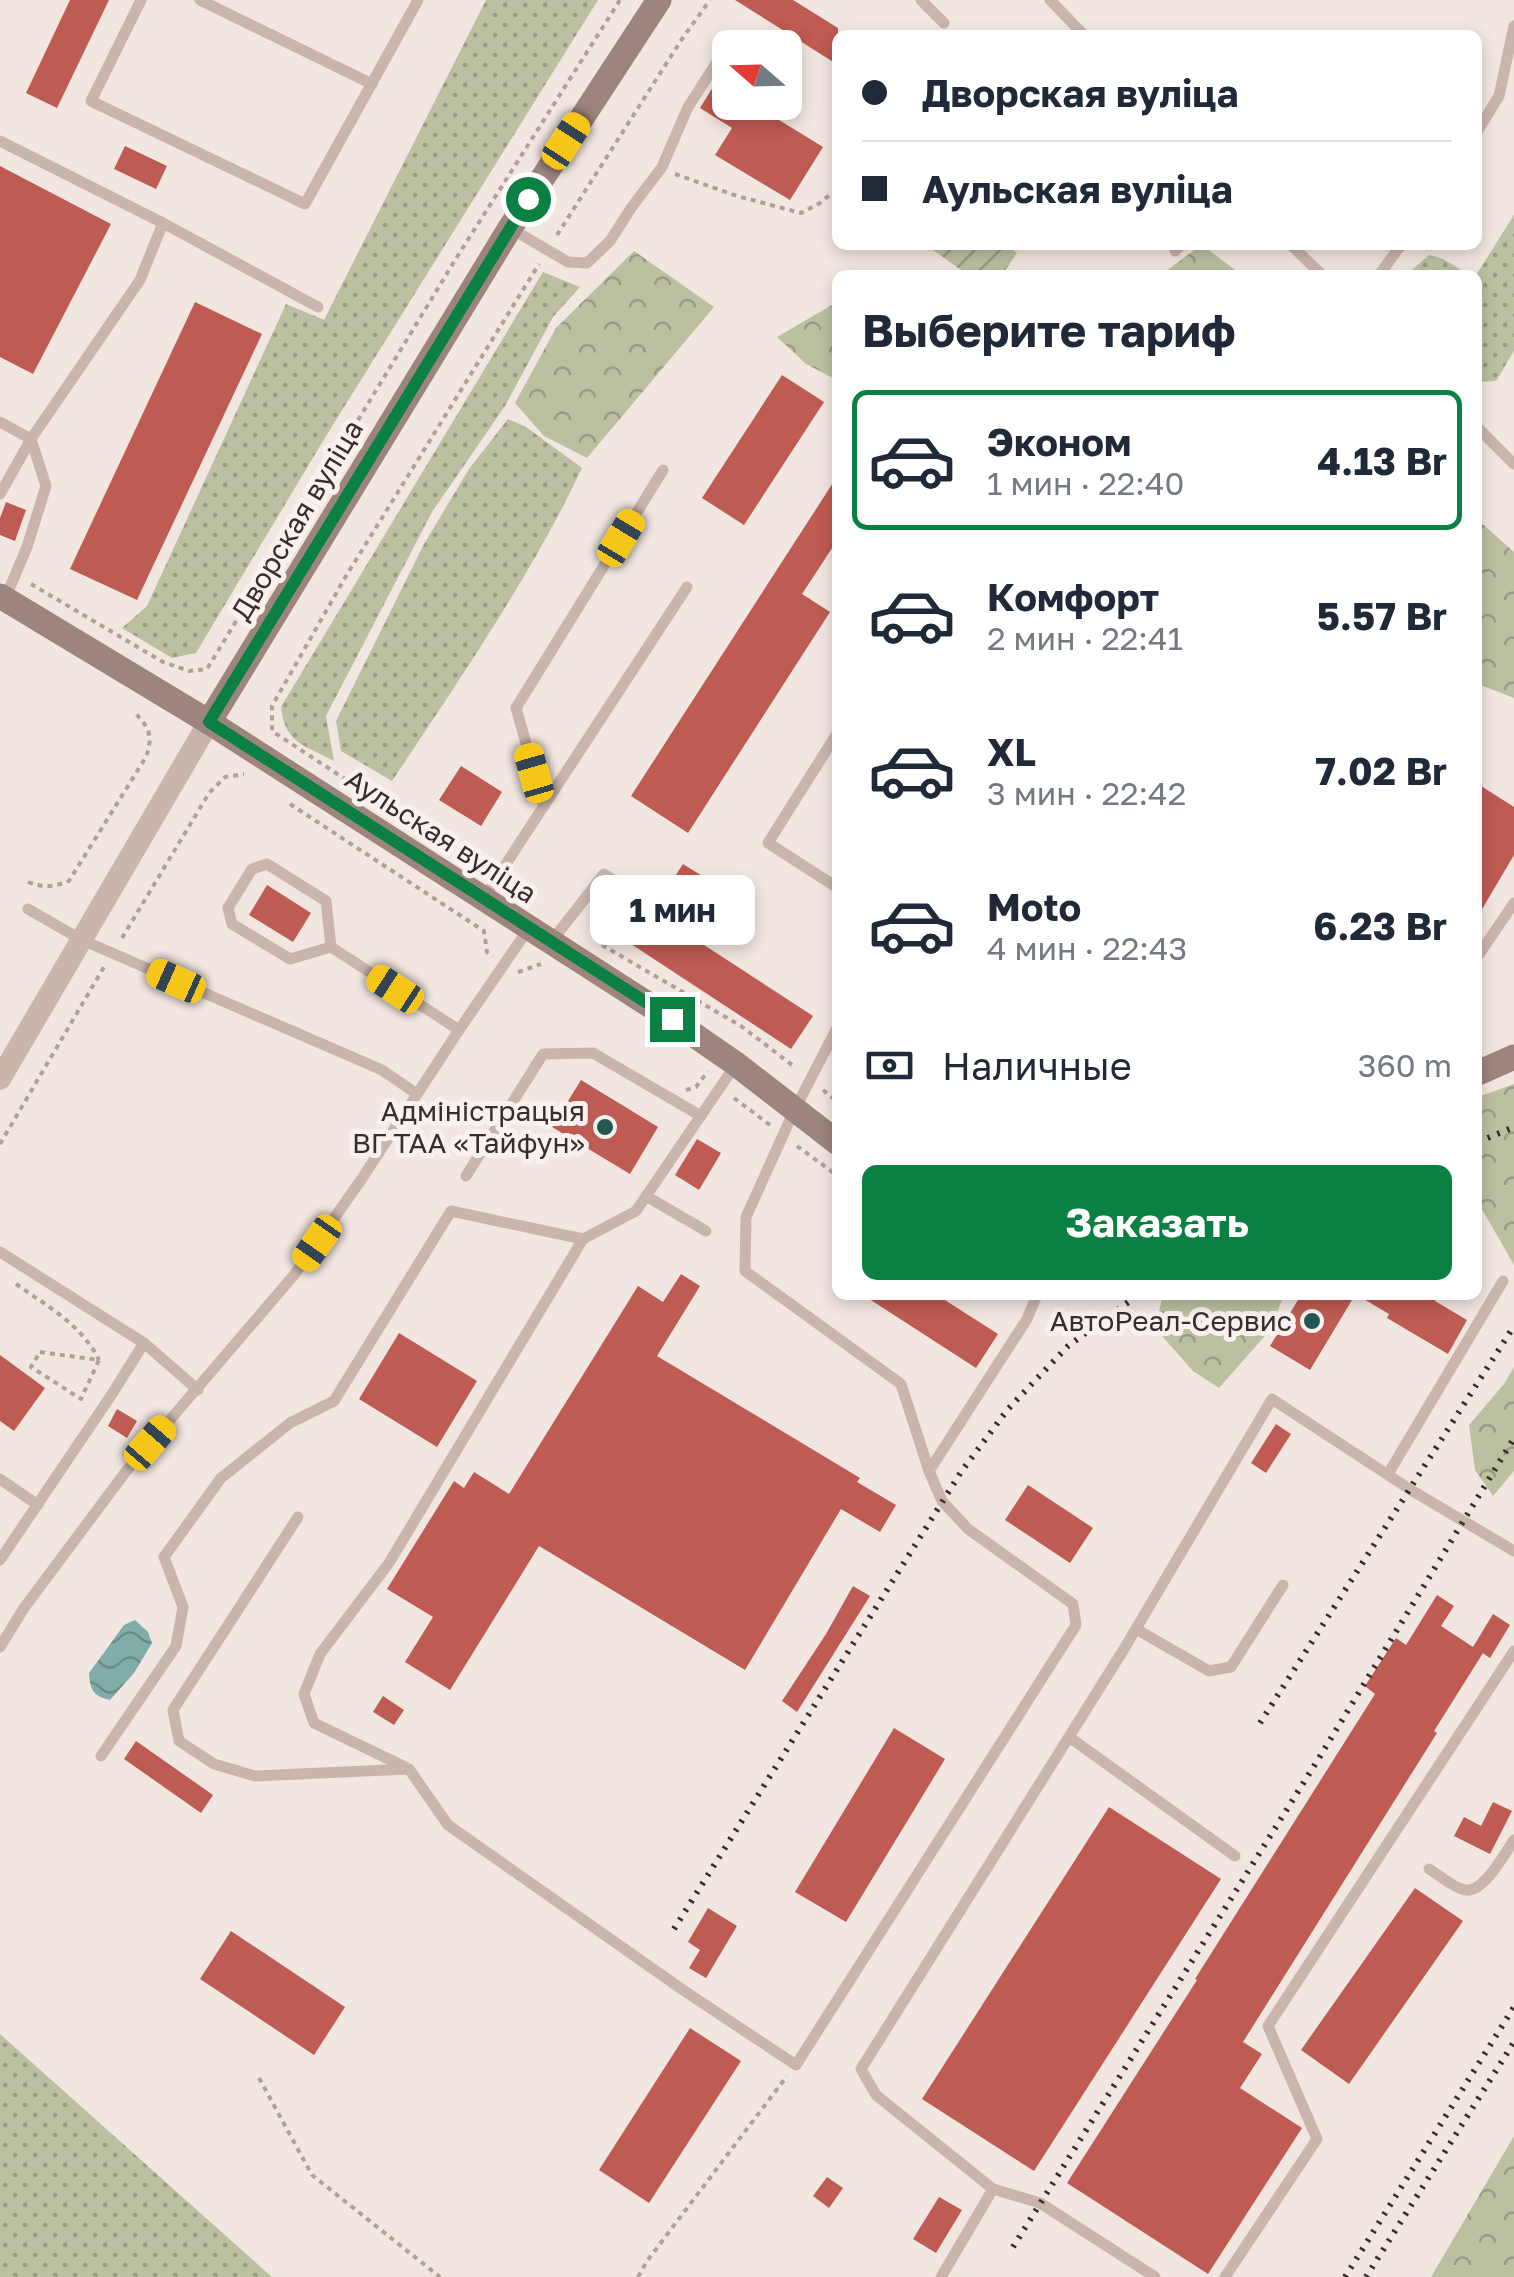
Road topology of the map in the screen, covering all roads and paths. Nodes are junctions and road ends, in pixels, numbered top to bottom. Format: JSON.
{"nodes":[{"id":1,"x":141,"y":0,"type":"edge"},
{"id":2,"x":200,"y":0,"type":"edge"},
{"id":3,"x":418,"y":0,"type":"edge"},
{"id":4,"x":620,"y":0,"type":"edge"},
{"id":5,"x":659,"y":0,"type":"edge"},
{"id":6,"x":710,"y":0,"type":"edge"},
{"id":7,"x":920,"y":0,"type":"edge"},
{"id":8,"x":1050,"y":0,"type":"edge"},
{"id":9,"x":944,"y":23,"type":"dead end"},
{"id":10,"x":1514,"y":26,"type":"edge"},
{"id":11,"x":1079,"y":30,"type":"edge"},
{"id":12,"x":712,"y":69,"type":"edge"},
{"id":13,"x":372,"y":84,"type":"junction"},
{"id":14,"x":1482,"y":124,"type":"edge"},
{"id":15,"x":0,"y":141,"type":"edge"},
{"id":16,"x":662,"y":167,"type":"junction"},
{"id":17,"x":832,"y":193,"type":"edge"},
{"id":18,"x":163,"y":224,"type":"junction"},
{"id":19,"x":510,"y":228,"type":"junction"},
{"id":20,"x":1297,"y":250,"type":"edge"},
{"id":21,"x":1397,"y":250,"type":"edge"},
{"id":22,"x":547,"y":251,"type":"junction"},
{"id":23,"x":1317,"y":270,"type":"edge"},
{"id":24,"x":1382,"y":270,"type":"edge"},
{"id":25,"x":318,"y":307,"type":"dead end"},
{"id":26,"x":0,"y":422,"type":"edge"},
{"id":27,"x":1482,"y":432,"type":"edge"},
{"id":28,"x":31,"y":438,"type":"junction"},
{"id":29,"x":1514,"y":464,"type":"edge"},
{"id":30,"x":663,"y":470,"type":"dead end"},
{"id":31,"x":0,"y":494,"type":"edge"},
{"id":32,"x":16,"y":574,"type":"junction"},
{"id":33,"x":687,"y":586,"type":"dead end"},
{"id":34,"x":2,"y":597,"type":"edge"},
{"id":35,"x":135,"y":713,"type":"dead end"},
{"id":36,"x":209,"y":722,"type":"junction"},
{"id":37,"x":832,"y":742,"type":"edge"},
{"id":38,"x":290,"y":804,"type":"dead end"},
{"id":39,"x":384,"y":805,"type":"dead end"},
{"id":40,"x":544,"y":806,"type":"junction"},
{"id":41,"x":28,"y":882,"type":"dead end"},
{"id":42,"x":832,"y":884,"type":"edge"},
{"id":43,"x":632,"y":893,"type":"dead end"},
{"id":44,"x":484,"y":899,"type":"junction"},
{"id":45,"x":1514,"y":903,"type":"edge"},
{"id":46,"x":28,"y":909,"type":"dead end"},
{"id":47,"x":82,"y":940,"type":"junction"},
{"id":48,"x":598,"y":942,"type":"dead end"},
{"id":49,"x":541,"y":945,"type":"junction"},
{"id":50,"x":331,"y":947,"type":"junction"},
{"id":51,"x":1482,"y":950,"type":"edge"},
{"id":52,"x":505,"y":964,"type":"junction"},
{"id":53,"x":458,"y":1030,"type":"junction"},
{"id":54,"x":832,"y":1037,"type":"edge"},
{"id":55,"x":1514,"y":1058,"type":"edge"},
{"id":56,"x":724,"y":1065,"type":"junction"},
{"id":57,"x":1482,"y":1071,"type":"edge"},
{"id":58,"x":0,"y":1079,"type":"edge"},
{"id":59,"x":810,"y":1079,"type":"junction"},
{"id":60,"x":417,"y":1094,"type":"junction"},
{"id":61,"x":832,"y":1097,"type":"edge"},
{"id":62,"x":675,"y":1101,"type":"junction"},
{"id":63,"x":794,"y":1111,"type":"junction"},
{"id":64,"x":700,"y":1116,"type":"junction"},
{"id":65,"x":832,"y":1139,"type":"edge"},
{"id":66,"x":466,"y":1176,"type":"dead end"},
{"id":67,"x":646,"y":1196,"type":"junction"},
{"id":68,"x":706,"y":1231,"type":"dead end"},
{"id":69,"x":583,"y":1238,"type":"junction"},
{"id":70,"x":0,"y":1252,"type":"edge"},
{"id":71,"x":1503,"y":1281,"type":"dead end"},
{"id":72,"x":15,"y":1283,"type":"dead end"},
{"id":73,"x":1035,"y":1300,"type":"edge"},
{"id":74,"x":144,"y":1343,"type":"junction"},
{"id":75,"x":99,"y":1360,"type":"junction"},
{"id":76,"x":31,"y":1367,"type":"junction"},
{"id":77,"x":26,"y":1374,"type":"dead end"},
{"id":78,"x":198,"y":1390,"type":"junction"},
{"id":79,"x":929,"y":1471,"type":"junction"},
{"id":80,"x":1388,"y":1474,"type":"junction"},
{"id":81,"x":0,"y":1478,"type":"edge"},
{"id":82,"x":38,"y":1505,"type":"junction"},
{"id":83,"x":298,"y":1516,"type":"dead end"},
{"id":84,"x":1514,"y":1551,"type":"edge"},
{"id":85,"x":0,"y":1560,"type":"edge"},
{"id":86,"x":1283,"y":1585,"type":"dead end"},
{"id":87,"x":1136,"y":1629,"type":"junction"},
{"id":88,"x":0,"y":1648,"type":"edge"},
{"id":89,"x":1514,"y":1651,"type":"edge"},
{"id":90,"x":1069,"y":1738,"type":"junction"},
{"id":91,"x":101,"y":1756,"type":"dead end"},
{"id":92,"x":409,"y":1769,"type":"junction"},
{"id":93,"x":1514,"y":1840,"type":"edge"},
{"id":94,"x":1235,"y":1856,"type":"dead end"},
{"id":95,"x":1430,"y":1869,"type":"dead end"},
{"id":96,"x":796,"y":2065,"type":"junction"},
{"id":97,"x":259,"y":2078,"type":"dead end"},
{"id":98,"x":993,"y":2189,"type":"junction"},
{"id":99,"x":440,"y":2277,"type":"edge"},
{"id":100,"x":638,"y":2277,"type":"edge"},
{"id":101,"x":940,"y":2277,"type":"edge"},
{"id":102,"x":1155,"y":2277,"type":"edge"},
{"id":103,"x":1225,"y":2277,"type":"edge"}],
"edges":[{"from":1,"to":13,"type":"lane"},
{"from":2,"to":13,"type":"lane"},
{"from":3,"to":13,"type":"lane"},
{"from":4,"to":32,"type":"path"},
{"from":5,"to":19,"type":"street","name":"Дворская вуліца"},
{"from":6,"to":22,"type":"path"},
{"from":7,"to":9,"type":"lane"},
{"from":8,"to":11,"type":"lane"},
{"from":10,"to":14,"type":"lane"},
{"from":12,"to":16,"type":"lane"},
{"from":15,"to":18,"type":"lane"},
{"from":16,"to":17,"type":"path"},
{"from":16,"to":22,"type":"lane"},
{"from":18,"to":25,"type":"lane"},
{"from":18,"to":28,"type":"lane"},
{"from":19,"to":22,"type":"lane"},
{"from":19,"to":36,"type":"street","name":"Дворская вуліца"},
{"from":20,"to":23,"type":"lane"},
{"from":21,"to":24,"type":"lane"},
{"from":22,"to":39,"type":"path"},
{"from":26,"to":28,"type":"lane"},
{"from":27,"to":29,"type":"lane"},
{"from":28,"to":31,"type":"lane"},
{"from":28,"to":32,"type":"lane"},
{"from":30,"to":40,"type":"lane"},
{"from":32,"to":34,"type":"lane"},
{"from":33,"to":40,"type":"lane"},
{"from":34,"to":36,"type":"street","name":"Аульская вуліца"},
{"from":35,"to":41,"type":"path"},
{"from":36,"to":44,"type":"street","name":"Аульская вуліца"},
{"from":36,"to":47,"type":"street","name":"Дворская вуліца"},
{"from":37,"to":42,"type":"lane"},
{"from":38,"to":52,"type":"path"},
{"from":40,"to":44,"type":"lane"},
{"from":43,"to":49,"type":"lane"},
{"from":44,"to":49,"type":"street","name":"Аульская вуліца"},
{"from":45,"to":51,"type":"lane"},
{"from":46,"to":47,"type":"lane"},
{"from":47,"to":58,"type":"street","name":"Дворская вуліца"},
{"from":47,"to":60,"type":"lane"},
{"from":48,"to":59,"type":"path"},
{"from":49,"to":52,"type":"lane"},
{"from":49,"to":52,"type":"path"},
{"from":49,"to":56,"type":"street","name":"Аульская вуліца"},
{"from":50,"to":50,"type":"lane"},
{"from":50,"to":53,"type":"lane"},
{"from":52,"to":53,"type":"lane"},
{"from":53,"to":60,"type":"lane"},
{"from":54,"to":59,"type":"lane"},
{"from":55,"to":57,"type":"street"},
{"from":56,"to":62,"type":"path"},
{"from":56,"to":63,"type":"street","name":"Аульская вуліца"},
{"from":56,"to":64,"type":"lane"},
{"from":59,"to":61,"type":"path"},
{"from":59,"to":63,"type":"lane"},
{"from":60,"to":78,"type":"lane"},
{"from":62,"to":64,"type":"lane"},
{"from":62,"to":66,"type":"lane"},
{"from":63,"to":65,"type":"street","name":"Аульская вуліца"},
{"from":63,"to":79,"type":"lane"},
{"from":64,"to":67,"type":"lane"},
{"from":67,"to":68,"type":"lane"},
{"from":67,"to":69,"type":"lane"},
{"from":69,"to":91,"type":"lane"},
{"from":69,"to":92,"type":"lane"},
{"from":70,"to":74,"type":"lane"},
{"from":71,"to":80,"type":"lane"},
{"from":72,"to":75,"type":"path"},
{"from":73,"to":79,"type":"lane"},
{"from":74,"to":78,"type":"lane"},
{"from":74,"to":82,"type":"lane"},
{"from":75,"to":76,"type":"path"},
{"from":75,"to":76,"type":"path"},
{"from":76,"to":77,"type":"path"},
{"from":78,"to":88,"type":"lane"},
{"from":79,"to":96,"type":"lane"},
{"from":80,"to":84,"type":"lane"},
{"from":80,"to":87,"type":"lane"},
{"from":81,"to":82,"type":"lane"},
{"from":82,"to":85,"type":"lane"},
{"from":83,"to":92,"type":"lane"},
{"from":86,"to":87,"type":"lane"},
{"from":87,"to":90,"type":"lane"},
{"from":89,"to":103,"type":"lane"},
{"from":90,"to":94,"type":"lane"},
{"from":90,"to":98,"type":"lane"},
{"from":92,"to":96,"type":"lane"},
{"from":93,"to":95,"type":"lane"},
{"from":96,"to":100,"type":"path"},
{"from":97,"to":99,"type":"path"},
{"from":98,"to":101,"type":"lane"},
{"from":98,"to":102,"type":"lane"}]}
